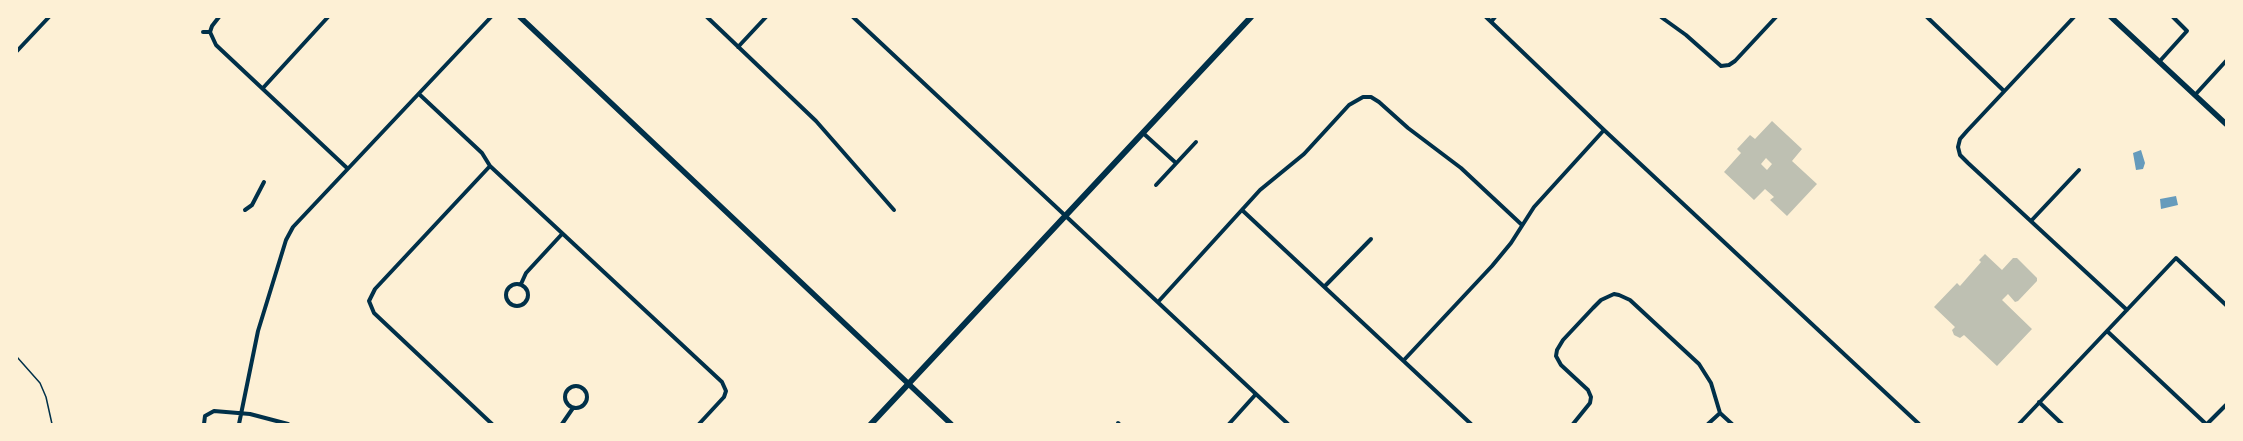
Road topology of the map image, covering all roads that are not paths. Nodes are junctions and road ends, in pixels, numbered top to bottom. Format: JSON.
{"nodes":[{"id":1,"x":49,"y":17,"type":"edge"},
{"id":2,"x":219,"y":17,"type":"edge"},
{"id":3,"x":328,"y":17,"type":"edge"},
{"id":4,"x":491,"y":17,"type":"edge"},
{"id":5,"x":520,"y":17,"type":"edge"},
{"id":6,"x":707,"y":17,"type":"edge"},
{"id":7,"x":766,"y":17,"type":"edge"},
{"id":8,"x":853,"y":17,"type":"edge"},
{"id":9,"x":1251,"y":17,"type":"edge"},
{"id":10,"x":1486,"y":17,"type":"edge"},
{"id":11,"x":1495,"y":17,"type":"edge"},
{"id":12,"x":1661,"y":17,"type":"edge"},
{"id":13,"x":1776,"y":17,"type":"edge"},
{"id":14,"x":1927,"y":17,"type":"edge"},
{"id":15,"x":2074,"y":17,"type":"edge"},
{"id":16,"x":2112,"y":17,"type":"edge"},
{"id":17,"x":2173,"y":17,"type":"edge"},
{"id":18,"x":1491,"y":22,"type":"junction"},
{"id":19,"x":203,"y":32,"type":"dead end"},
{"id":20,"x":210,"y":32,"type":"junction"},
{"id":21,"x":738,"y":47,"type":"junction"},
{"id":22,"x":17,"y":51,"type":"edge"},
{"id":23,"x":2226,"y":61,"type":"edge"},
{"id":24,"x":2159,"y":62,"type":"junction"},
{"id":25,"x":263,"y":88,"type":"junction"},
{"id":26,"x":2004,"y":91,"type":"junction"},
{"id":27,"x":420,"y":94,"type":"junction"},
{"id":28,"x":2195,"y":95,"type":"junction"},
{"id":29,"x":2226,"y":124,"type":"edge"},
{"id":30,"x":1604,"y":130,"type":"junction"},
{"id":31,"x":1143,"y":133,"type":"junction"},
{"id":32,"x":1196,"y":142,"type":"dead end"},
{"id":33,"x":1176,"y":163,"type":"junction"},
{"id":34,"x":490,"y":166,"type":"junction"},
{"id":35,"x":347,"y":168,"type":"junction"},
{"id":36,"x":2079,"y":170,"type":"dead end"},
{"id":37,"x":264,"y":182,"type":"dead end"},
{"id":38,"x":1156,"y":185,"type":"dead end"},
{"id":39,"x":245,"y":210,"type":"dead end"},
{"id":40,"x":894,"y":210,"type":"dead end"},
{"id":41,"x":1242,"y":210,"type":"junction"},
{"id":42,"x":1065,"y":217,"type":"junction"},
{"id":43,"x":2031,"y":221,"type":"junction"},
{"id":44,"x":1522,"y":225,"type":"junction"},
{"id":45,"x":562,"y":234,"type":"junction"},
{"id":46,"x":1371,"y":239,"type":"dead end"},
{"id":47,"x":521,"y":284,"type":"junction"},
{"id":48,"x":1324,"y":286,"type":"junction"},
{"id":49,"x":1158,"y":302,"type":"junction"},
{"id":50,"x":2226,"y":305,"type":"edge"},
{"id":51,"x":2127,"y":310,"type":"junction"},
{"id":52,"x":2107,"y":331,"type":"junction"},
{"id":53,"x":1404,"y":360,"type":"junction"},
{"id":54,"x":908,"y":384,"type":"junction"},
{"id":55,"x":1256,"y":394,"type":"junction"},
{"id":56,"x":2040,"y":402,"type":"junction"},
{"id":57,"x":2226,"y":404,"type":"edge"},
{"id":58,"x":573,"y":408,"type":"junction"},
{"id":59,"x":240,"y":413,"type":"junction"},
{"id":60,"x":1720,"y":413,"type":"junction"},
{"id":61,"x":204,"y":424,"type":"edge"},
{"id":62,"x":239,"y":424,"type":"edge"},
{"id":63,"x":288,"y":424,"type":"edge"},
{"id":64,"x":492,"y":424,"type":"edge"},
{"id":65,"x":562,"y":424,"type":"edge"},
{"id":66,"x":699,"y":424,"type":"edge"},
{"id":67,"x":871,"y":424,"type":"edge"},
{"id":68,"x":951,"y":424,"type":"edge"},
{"id":69,"x":1229,"y":424,"type":"edge"},
{"id":70,"x":1288,"y":424,"type":"edge"},
{"id":71,"x":1471,"y":424,"type":"edge"},
{"id":72,"x":1573,"y":424,"type":"edge"},
{"id":73,"x":1708,"y":424,"type":"edge"},
{"id":74,"x":1732,"y":424,"type":"edge"},
{"id":75,"x":1919,"y":424,"type":"edge"},
{"id":76,"x":2019,"y":424,"type":"edge"},
{"id":77,"x":2062,"y":424,"type":"edge"},
{"id":78,"x":2207,"y":424,"type":"edge"}],
"edges":[{"from":1,"to":22,"type":"street"},
{"from":2,"to":20,"type":"street"},
{"from":3,"to":25,"type":"street"},
{"from":4,"to":27,"type":"street"},
{"from":5,"to":54,"type":"street"},
{"from":6,"to":21,"type":"street"},
{"from":7,"to":21,"type":"street"},
{"from":8,"to":42,"type":"street"},
{"from":9,"to":31,"type":"main road"},
{"from":10,"to":18,"type":"street"},
{"from":11,"to":18,"type":"street"},
{"from":12,"to":13,"type":"street"},
{"from":14,"to":26,"type":"street"},
{"from":15,"to":26,"type":"street"},
{"from":16,"to":24,"type":"street"},
{"from":17,"to":24,"type":"street"},
{"from":18,"to":30,"type":"street"},
{"from":19,"to":20,"type":"street"},
{"from":20,"to":25,"type":"street"},
{"from":21,"to":40,"type":"street"},
{"from":23,"to":28,"type":"street"},
{"from":24,"to":28,"type":"street"},
{"from":25,"to":35,"type":"street"},
{"from":26,"to":43,"type":"street"},
{"from":27,"to":34,"type":"street"},
{"from":27,"to":35,"type":"street"},
{"from":28,"to":29,"type":"street"},
{"from":30,"to":44,"type":"street"},
{"from":30,"to":75,"type":"street"},
{"from":31,"to":33,"type":"street"},
{"from":31,"to":42,"type":"main road"},
{"from":32,"to":33,"type":"street"},
{"from":33,"to":38,"type":"street"},
{"from":34,"to":45,"type":"street"},
{"from":34,"to":64,"type":"street"},
{"from":35,"to":59,"type":"street"},
{"from":36,"to":43,"type":"street"},
{"from":37,"to":39,"type":"street"},
{"from":41,"to":44,"type":"street"},
{"from":41,"to":48,"type":"street"},
{"from":41,"to":49,"type":"street"},
{"from":42,"to":49,"type":"street"},
{"from":42,"to":54,"type":"main road"},
{"from":43,"to":51,"type":"street"},
{"from":44,"to":53,"type":"street"},
{"from":45,"to":47,"type":"street"},
{"from":45,"to":66,"type":"street"},
{"from":46,"to":48,"type":"street"},
{"from":47,"to":47,"type":"street"},
{"from":48,"to":53,"type":"street"},
{"from":49,"to":55,"type":"street"},
{"from":50,"to":51,"type":"street"},
{"from":51,"to":52,"type":"street"},
{"from":52,"to":56,"type":"street"},
{"from":52,"to":78,"type":"street"},
{"from":53,"to":71,"type":"street"},
{"from":54,"to":67,"type":"main road"},
{"from":54,"to":68,"type":"street"},
{"from":55,"to":69,"type":"street"},
{"from":55,"to":70,"type":"street"},
{"from":56,"to":76,"type":"street"},
{"from":56,"to":77,"type":"street"},
{"from":57,"to":78,"type":"street"},
{"from":58,"to":58,"type":"street"},
{"from":58,"to":65,"type":"street"},
{"from":59,"to":61,"type":"street"},
{"from":59,"to":62,"type":"street"},
{"from":59,"to":63,"type":"street"},
{"from":60,"to":72,"type":"street"},
{"from":60,"to":73,"type":"street"},
{"from":60,"to":74,"type":"street"}]}
